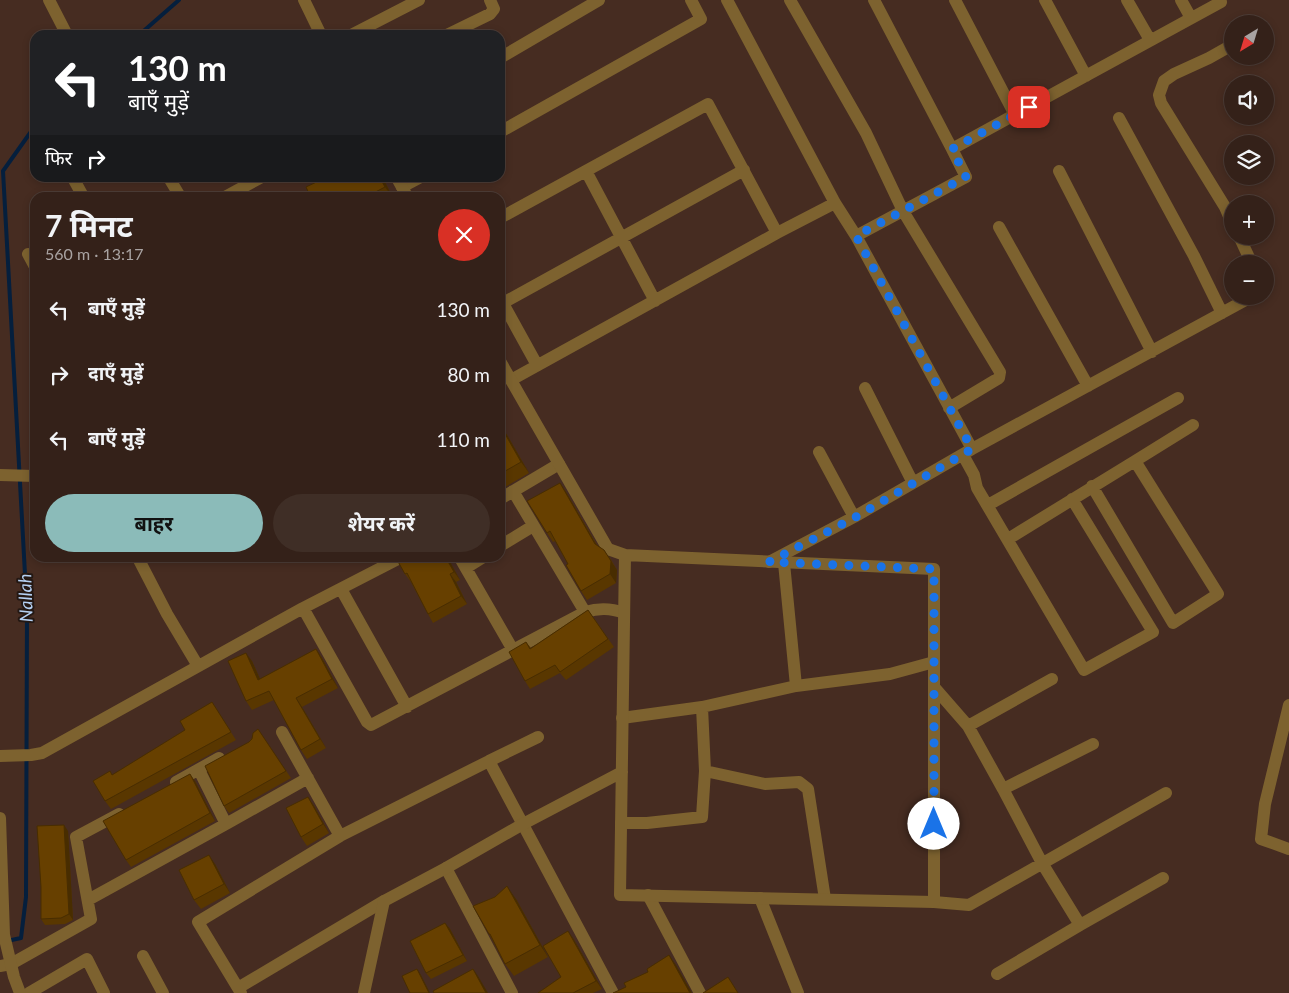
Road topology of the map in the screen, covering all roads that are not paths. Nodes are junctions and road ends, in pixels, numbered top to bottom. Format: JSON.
{"nodes":[{"id":1,"x":304,"y":0,"type":"edge"},
{"id":2,"x":419,"y":0,"type":"edge"},
{"id":3,"x":490,"y":0,"type":"edge"},
{"id":4,"x":599,"y":0,"type":"edge"},
{"id":5,"x":691,"y":0,"type":"edge"},
{"id":6,"x":727,"y":0,"type":"edge"},
{"id":7,"x":790,"y":0,"type":"edge"},
{"id":8,"x":874,"y":0,"type":"edge"},
{"id":9,"x":955,"y":0,"type":"edge"},
{"id":10,"x":1045,"y":0,"type":"edge"},
{"id":11,"x":1127,"y":0,"type":"edge"},
{"id":12,"x":1182,"y":0,"type":"edge"},
{"id":13,"x":1221,"y":2,"type":"dead end"},
{"id":14,"x":55,"y":3,"type":"edge"},
{"id":15,"x":1191,"y":18,"type":"junction"},
{"id":16,"x":65,"y":30,"type":"edge"},
{"id":17,"x":319,"y":30,"type":"edge"},
{"id":18,"x":361,"y":30,"type":"edge"},
{"id":19,"x":457,"y":30,"type":"edge"},
{"id":20,"x":1150,"y":40,"type":"junction"},
{"id":21,"x":1224,"y":50,"type":"edge"},
{"id":22,"x":505,"y":55,"type":"edge"},
{"id":23,"x":1086,"y":76,"type":"junction"},
{"id":24,"x":1015,"y":115,"type":"junction"},
{"id":25,"x":1119,"y":118,"type":"dead end"},
{"id":26,"x":505,"y":129,"type":"edge"},
{"id":27,"x":952,"y":149,"type":"junction"},
{"id":28,"x":744,"y":170,"type":"junction"},
{"id":29,"x":1059,"y":170,"type":"dead end"},
{"id":30,"x":586,"y":171,"type":"junction"},
{"id":31,"x":250,"y":182,"type":"edge"},
{"id":32,"x":233,"y":192,"type":"edge"},
{"id":33,"x":835,"y":203,"type":"junction"},
{"id":34,"x":1224,"y":205,"type":"edge"},
{"id":35,"x":903,"y":211,"type":"junction"},
{"id":36,"x":505,"y":215,"type":"edge"},
{"id":37,"x":999,"y":227,"type":"dead end"},
{"id":38,"x":777,"y":233,"type":"junction"},
{"id":39,"x":856,"y":236,"type":"junction"},
{"id":40,"x":621,"y":238,"type":"junction"},
{"id":41,"x":28,"y":254,"type":"dead end"},
{"id":42,"x":30,"y":258,"type":"edge"},
{"id":43,"x":505,"y":299,"type":"edge"},
{"id":44,"x":655,"y":301,"type":"junction"},
{"id":45,"x":1237,"y":305,"type":"edge"},
{"id":46,"x":505,"y":308,"type":"edge"},
{"id":47,"x":1222,"y":314,"type":"junction"},
{"id":48,"x":1152,"y":352,"type":"junction"},
{"id":49,"x":538,"y":365,"type":"junction"},
{"id":50,"x":505,"y":370,"type":"edge"},
{"id":51,"x":511,"y":380,"type":"junction"},
{"id":52,"x":1088,"y":386,"type":"junction"},
{"id":53,"x":865,"y":388,"type":"dead end"},
{"id":54,"x":1178,"y":398,"type":"dead end"},
{"id":55,"x":949,"y":408,"type":"junction"},
{"id":56,"x":1193,"y":425,"type":"dead end"},
{"id":57,"x":819,"y":452,"type":"dead end"},
{"id":58,"x":964,"y":455,"type":"junction"},
{"id":59,"x":1135,"y":461,"type":"junction"},
{"id":60,"x":559,"y":464,"type":"junction"},
{"id":61,"x":0,"y":475,"type":"edge"},
{"id":62,"x":30,"y":476,"type":"edge"},
{"id":63,"x":914,"y":483,"type":"junction"},
{"id":64,"x":1092,"y":486,"type":"junction"},
{"id":65,"x":513,"y":491,"type":"junction"},
{"id":66,"x":505,"y":496,"type":"edge"},
{"id":67,"x":1072,"y":498,"type":"junction"},
{"id":68,"x":988,"y":505,"type":"junction"},
{"id":69,"x":854,"y":518,"type":"junction"},
{"id":70,"x":533,"y":526,"type":"junction"},
{"id":71,"x":1008,"y":539,"type":"junction"},
{"id":72,"x":505,"y":543,"type":"edge"},
{"id":73,"x":625,"y":556,"type":"junction"},
{"id":74,"x":140,"y":562,"type":"edge"},
{"id":75,"x":392,"y":562,"type":"edge"},
{"id":76,"x":463,"y":562,"type":"edge"},
{"id":77,"x":769,"y":562,"type":"junction"},
{"id":78,"x":784,"y":563,"type":"junction"},
{"id":79,"x":341,"y":589,"type":"junction"},
{"id":80,"x":303,"y":608,"type":"junction"},
{"id":81,"x":585,"y":612,"type":"junction"},
{"id":82,"x":624,"y":612,"type":"junction"},
{"id":83,"x":1173,"y":623,"type":"junction"},
{"id":84,"x":1153,"y":632,"type":"junction"},
{"id":85,"x":513,"y":650,"type":"junction"},
{"id":86,"x":934,"y":662,"type":"junction"},
{"id":87,"x":198,"y":666,"type":"junction"},
{"id":88,"x":1052,"y":679,"type":"dead end"},
{"id":89,"x":796,"y":686,"type":"junction"},
{"id":90,"x":934,"y":687,"type":"junction"},
{"id":91,"x":1289,"y":705,"type":"edge"},
{"id":92,"x":407,"y":706,"type":"junction"},
{"id":93,"x":702,"y":707,"type":"junction"},
{"id":94,"x":622,"y":718,"type":"junction"},
{"id":95,"x":968,"y":726,"type":"junction"},
{"id":96,"x":282,"y":732,"type":"dead end"},
{"id":97,"x":538,"y":738,"type":"dead end"},
{"id":98,"x":1093,"y":744,"type":"dead end"},
{"id":99,"x":233,"y":751,"type":"edge"},
{"id":100,"x":4,"y":757,"type":"edge"},
{"id":101,"x":489,"y":761,"type":"junction"},
{"id":102,"x":199,"y":770,"type":"junction"},
{"id":103,"x":705,"y":771,"type":"junction"},
{"id":104,"x":622,"y":772,"type":"junction"},
{"id":105,"x":308,"y":778,"type":"junction"},
{"id":106,"x":164,"y":789,"type":"edge"},
{"id":107,"x":1003,"y":789,"type":"junction"},
{"id":108,"x":1166,"y":793,"type":"dead end"},
{"id":109,"x":129,"y":808,"type":"edge"},
{"id":110,"x":0,"y":818,"type":"edge"},
{"id":111,"x":621,"y":823,"type":"junction"},
{"id":112,"x":226,"y":824,"type":"junction"},
{"id":113,"x":523,"y":824,"type":"junction"},
{"id":114,"x":340,"y":836,"type":"junction"},
{"id":115,"x":1289,"y":849,"type":"edge"},
{"id":116,"x":1042,"y":863,"type":"junction"},
{"id":117,"x":446,"y":868,"type":"junction"},
{"id":118,"x":1163,"y":878,"type":"dead end"},
{"id":119,"x":648,"y":895,"type":"junction"},
{"id":120,"x":760,"y":898,"type":"junction"},
{"id":121,"x":825,"y":899,"type":"junction"},
{"id":122,"x":88,"y":900,"type":"junction"},
{"id":123,"x":384,"y":901,"type":"junction"},
{"id":124,"x":934,"y":902,"type":"junction"},
{"id":125,"x":1080,"y":925,"type":"junction"},
{"id":126,"x":143,"y":956,"type":"dead end"},
{"id":127,"x":5,"y":965,"type":"edge"},
{"id":128,"x":997,"y":974,"type":"dead end"},
{"id":129,"x":239,"y":990,"type":"edge"},
{"id":130,"x":20,"y":993,"type":"edge"},
{"id":131,"x":29,"y":993,"type":"edge"},
{"id":132,"x":104,"y":993,"type":"edge"},
{"id":133,"x":163,"y":993,"type":"edge"},
{"id":134,"x":364,"y":993,"type":"edge"},
{"id":135,"x":512,"y":993,"type":"edge"},
{"id":136,"x":613,"y":993,"type":"edge"},
{"id":137,"x":700,"y":993,"type":"edge"},
{"id":138,"x":798,"y":993,"type":"edge"}],
"edges":[{"from":1,"to":17,"type":"street"},
{"from":2,"to":18,"type":"street"},
{"from":3,"to":19,"type":"street"},
{"from":4,"to":22,"type":"street"},
{"from":5,"to":26,"type":"street"},
{"from":6,"to":33,"type":"street"},
{"from":7,"to":35,"type":"street"},
{"from":8,"to":27,"type":"street"},
{"from":9,"to":24,"type":"street"},
{"from":10,"to":23,"type":"street"},
{"from":11,"to":20,"type":"street"},
{"from":12,"to":15,"type":"street"},
{"from":13,"to":15,"type":"street"},
{"from":14,"to":16,"type":"street"},
{"from":15,"to":20,"type":"street"},
{"from":20,"to":23,"type":"street"},
{"from":21,"to":34,"type":"street"},
{"from":23,"to":24,"type":"street"},
{"from":24,"to":27,"type":"street"},
{"from":25,"to":47,"type":"street"},
{"from":27,"to":35,"type":"street"},
{"from":28,"to":30,"type":"street"},
{"from":28,"to":38,"type":"street"},
{"from":28,"to":40,"type":"street"},
{"from":29,"to":48,"type":"street"},
{"from":30,"to":36,"type":"street"},
{"from":30,"to":40,"type":"street"},
{"from":31,"to":32,"type":"street"},
{"from":33,"to":38,"type":"street"},
{"from":33,"to":39,"type":"street"},
{"from":35,"to":39,"type":"street"},
{"from":35,"to":55,"type":"street"},
{"from":37,"to":52,"type":"street"},
{"from":38,"to":44,"type":"street"},
{"from":39,"to":55,"type":"street"},
{"from":40,"to":43,"type":"street"},
{"from":40,"to":44,"type":"street"},
{"from":41,"to":42,"type":"street"},
{"from":44,"to":49,"type":"street"},
{"from":45,"to":47,"type":"street"},
{"from":46,"to":49,"type":"street"},
{"from":47,"to":48,"type":"street"},
{"from":48,"to":52,"type":"street"},
{"from":49,"to":51,"type":"street"},
{"from":50,"to":51,"type":"street"},
{"from":51,"to":60,"type":"street"},
{"from":52,"to":58,"type":"street"},
{"from":53,"to":63,"type":"street"},
{"from":54,"to":68,"type":"street"},
{"from":55,"to":58,"type":"street"},
{"from":56,"to":59,"type":"street"},
{"from":57,"to":69,"type":"street"},
{"from":58,"to":63,"type":"street"},
{"from":58,"to":68,"type":"street"},
{"from":59,"to":64,"type":"street"},
{"from":59,"to":83,"type":"street"},
{"from":60,"to":65,"type":"street"},
{"from":60,"to":73,"type":"street"},
{"from":61,"to":62,"type":"street"},
{"from":63,"to":69,"type":"street"},
{"from":64,"to":67,"type":"street"},
{"from":64,"to":83,"type":"street"},
{"from":65,"to":66,"type":"street"},
{"from":65,"to":70,"type":"street"},
{"from":67,"to":71,"type":"street"},
{"from":67,"to":84,"type":"street"},
{"from":68,"to":71,"type":"street"},
{"from":69,"to":77,"type":"street"},
{"from":70,"to":72,"type":"street"},
{"from":70,"to":81,"type":"street"},
{"from":71,"to":84,"type":"street"},
{"from":73,"to":77,"type":"street"},
{"from":73,"to":82,"type":"street"},
{"from":74,"to":87,"type":"street"},
{"from":75,"to":79,"type":"street"},
{"from":76,"to":85,"type":"street"},
{"from":77,"to":78,"type":"street"},
{"from":78,"to":86,"type":"street"},
{"from":78,"to":89,"type":"street"},
{"from":79,"to":80,"type":"street"},
{"from":79,"to":92,"type":"street"},
{"from":80,"to":87,"type":"street"},
{"from":80,"to":92,"type":"street"},
{"from":81,"to":82,"type":"street"},
{"from":81,"to":85,"type":"street"},
{"from":82,"to":94,"type":"street"},
{"from":83,"to":84,"type":"street"},
{"from":85,"to":92,"type":"street"},
{"from":86,"to":89,"type":"street"},
{"from":86,"to":90,"type":"street"},
{"from":87,"to":100,"type":"street"},
{"from":88,"to":95,"type":"street"},
{"from":89,"to":93,"type":"street"},
{"from":90,"to":95,"type":"street"},
{"from":90,"to":124,"type":"street"},
{"from":91,"to":115,"type":"street"},
{"from":93,"to":94,"type":"street"},
{"from":93,"to":103,"type":"street"},
{"from":94,"to":104,"type":"street"},
{"from":95,"to":107,"type":"street"},
{"from":96,"to":105,"type":"street"},
{"from":97,"to":101,"type":"street"},
{"from":98,"to":107,"type":"street"},
{"from":99,"to":102,"type":"street"},
{"from":101,"to":113,"type":"street"},
{"from":101,"to":114,"type":"street"},
{"from":102,"to":106,"type":"street"},
{"from":102,"to":112,"type":"street"},
{"from":103,"to":111,"type":"street"},
{"from":103,"to":121,"type":"street"},
{"from":104,"to":111,"type":"street"},
{"from":104,"to":113,"type":"street"},
{"from":105,"to":112,"type":"street"},
{"from":105,"to":114,"type":"street"},
{"from":107,"to":116,"type":"street"},
{"from":108,"to":116,"type":"street"},
{"from":109,"to":122,"type":"street"},
{"from":110,"to":127,"type":"street"},
{"from":111,"to":119,"type":"street"},
{"from":112,"to":122,"type":"street"},
{"from":113,"to":117,"type":"street"},
{"from":113,"to":136,"type":"street"},
{"from":114,"to":129,"type":"street"},
{"from":116,"to":124,"type":"street"},
{"from":116,"to":125,"type":"street"},
{"from":117,"to":123,"type":"street"},
{"from":117,"to":135,"type":"street"},
{"from":118,"to":125,"type":"street"},
{"from":119,"to":120,"type":"street"},
{"from":119,"to":137,"type":"street"},
{"from":120,"to":121,"type":"street"},
{"from":120,"to":138,"type":"street"},
{"from":121,"to":124,"type":"street"},
{"from":122,"to":127,"type":"street"},
{"from":123,"to":129,"type":"street"},
{"from":123,"to":134,"type":"street"},
{"from":125,"to":128,"type":"street"},
{"from":126,"to":133,"type":"street"},
{"from":127,"to":130,"type":"street"},
{"from":131,"to":132,"type":"street"}]}
